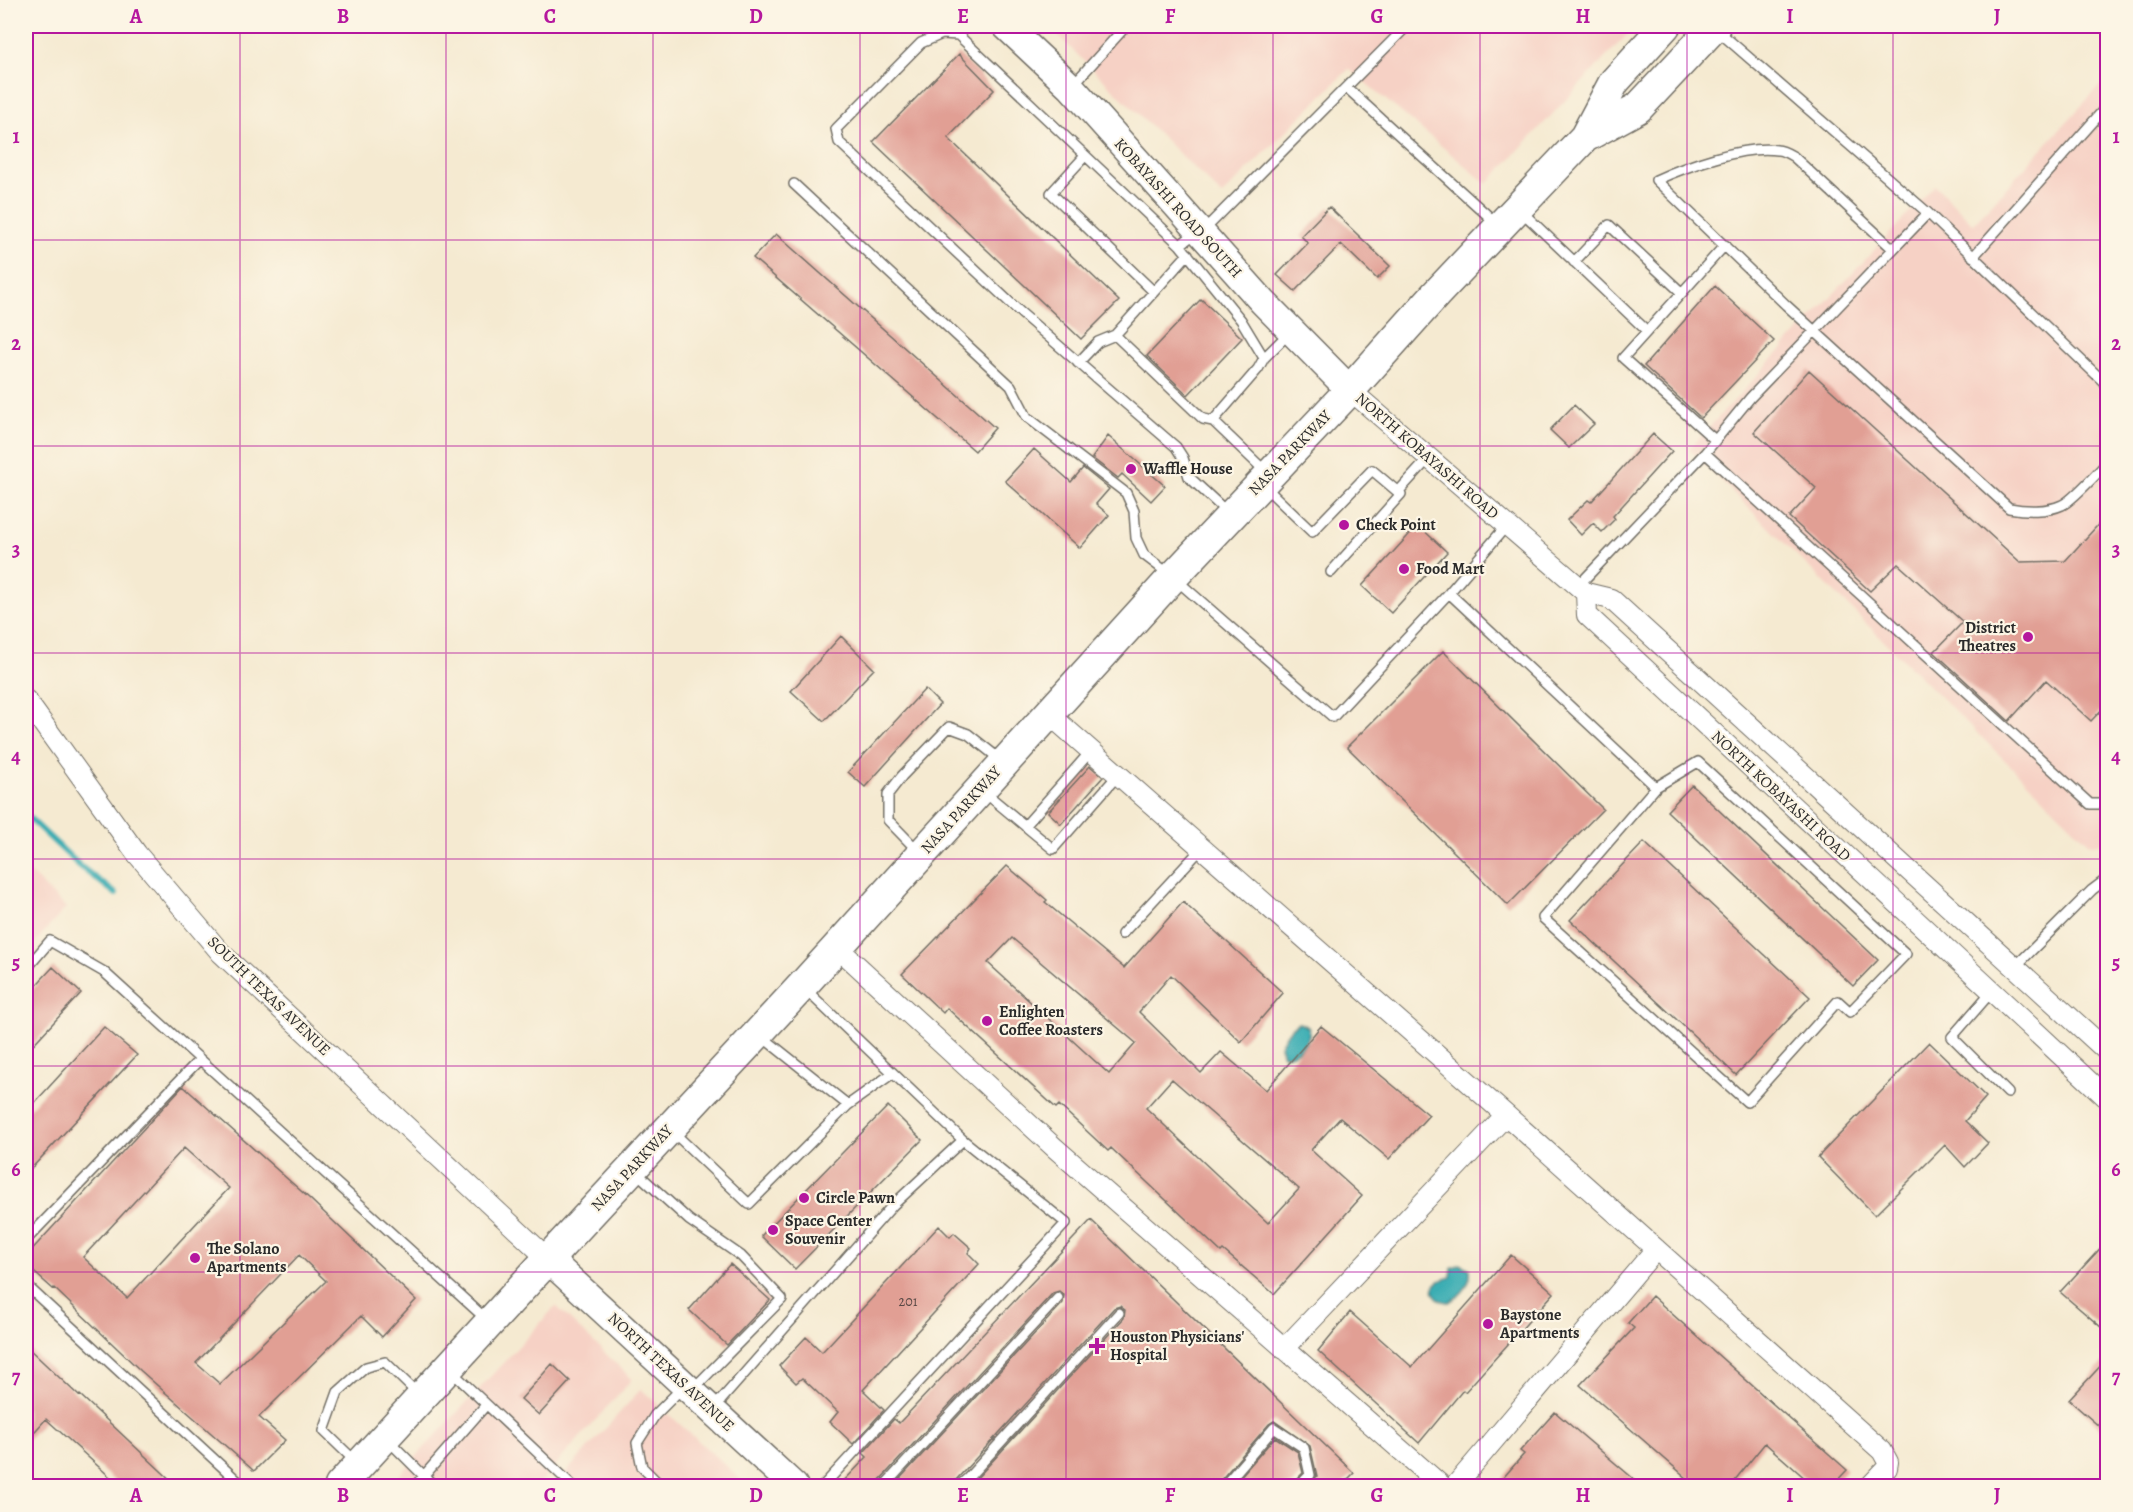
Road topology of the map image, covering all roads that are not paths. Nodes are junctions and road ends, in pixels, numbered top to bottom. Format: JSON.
{"nodes":[{"id":1,"x":1006,"y":26,"type":"edge"},
{"id":2,"x":1109,"y":26,"type":"edge"},
{"id":3,"x":1126,"y":26,"type":"edge"},
{"id":4,"x":1407,"y":26,"type":"edge"},
{"id":5,"x":1665,"y":26,"type":"edge"},
{"id":6,"x":1714,"y":26,"type":"edge"},
{"id":7,"x":1118,"y":34,"type":"junction"},
{"id":8,"x":1071,"y":87,"type":"junction"},
{"id":9,"x":1347,"y":88,"type":"junction"},
{"id":10,"x":2108,"y":105,"type":"edge"},
{"id":11,"x":1585,"y":137,"type":"junction"},
{"id":12,"x":1085,"y":156,"type":"junction"},
{"id":13,"x":794,"y":184,"type":"dead end"},
{"id":14,"x":1928,"y":213,"type":"junction"},
{"id":15,"x":1509,"y":218,"type":"junction"},
{"id":16,"x":1192,"y":241,"type":"junction"},
{"id":17,"x":1725,"y":245,"type":"junction"},
{"id":18,"x":1892,"y":248,"type":"junction"},
{"id":19,"x":1973,"y":256,"type":"junction"},
{"id":20,"x":1574,"y":262,"type":"junction"},
{"id":21,"x":1154,"y":292,"type":"junction"},
{"id":22,"x":1682,"y":293,"type":"junction"},
{"id":23,"x":1291,"y":330,"type":"junction"},
{"id":24,"x":1814,"y":330,"type":"junction"},
{"id":25,"x":1647,"y":331,"type":"junction"},
{"id":26,"x":1115,"y":334,"type":"junction"},
{"id":27,"x":1264,"y":358,"type":"junction"},
{"id":28,"x":1078,"y":363,"type":"junction"},
{"id":29,"x":2108,"y":386,"type":"edge"},
{"id":30,"x":1350,"y":390,"type":"junction"},
{"id":31,"x":1213,"y":421,"type":"junction"},
{"id":32,"x":1715,"y":440,"type":"junction"},
{"id":33,"x":1705,"y":453,"type":"junction"},
{"id":34,"x":1429,"y":458,"type":"junction"},
{"id":35,"x":2108,"y":462,"type":"edge"},
{"id":36,"x":1265,"y":479,"type":"junction"},
{"id":37,"x":1398,"y":492,"type":"junction"},
{"id":38,"x":1230,"y":516,"type":"junction"},
{"id":39,"x":1507,"y":525,"type":"junction"},
{"id":40,"x":1331,"y":572,"type":"dead end"},
{"id":41,"x":1173,"y":578,"type":"junction"},
{"id":42,"x":1582,"y":590,"type":"junction"},
{"id":43,"x":1449,"y":593,"type":"junction"},
{"id":44,"x":26,"y":700,"type":"edge"},
{"id":45,"x":1049,"y":714,"type":"junction"},
{"id":46,"x":1091,"y":751,"type":"junction"},
{"id":47,"x":1004,"y":763,"type":"junction"},
{"id":48,"x":1118,"y":775,"type":"junction"},
{"id":49,"x":1656,"y":787,"type":"junction"},
{"id":50,"x":981,"y":789,"type":"junction"},
{"id":51,"x":2108,"y":800,"type":"edge"},
{"id":52,"x":1070,"y":813,"type":"dead end"},
{"id":53,"x":1078,"y":820,"type":"junction"},
{"id":54,"x":1025,"y":826,"type":"junction"},
{"id":55,"x":1202,"y":848,"type":"junction"},
{"id":56,"x":922,"y":854,"type":"junction"},
{"id":57,"x":2108,"y":878,"type":"edge"},
{"id":58,"x":1122,"y":934,"type":"dead end"},
{"id":59,"x":837,"y":947,"type":"junction"},
{"id":60,"x":2015,"y":966,"type":"junction"},
{"id":61,"x":26,"y":969,"type":"edge"},
{"id":62,"x":802,"y":987,"type":"junction"},
{"id":63,"x":1992,"y":991,"type":"junction"},
{"id":64,"x":758,"y":1033,"type":"junction"},
{"id":65,"x":2108,"y":1052,"type":"edge"},
{"id":66,"x":201,"y":1059,"type":"junction"},
{"id":67,"x":893,"y":1073,"type":"junction"},
{"id":68,"x":2008,"y":1093,"type":"dead end"},
{"id":69,"x":2108,"y":1100,"type":"edge"},
{"id":70,"x":848,"y":1105,"type":"junction"},
{"id":71,"x":1506,"y":1115,"type":"junction"},
{"id":72,"x":669,"y":1128,"type":"junction"},
{"id":73,"x":963,"y":1140,"type":"junction"},
{"id":74,"x":632,"y":1168,"type":"junction"},
{"id":75,"x":26,"y":1240,"type":"edge"},
{"id":76,"x":1656,"y":1249,"type":"junction"},
{"id":77,"x":548,"y":1258,"type":"junction"},
{"id":78,"x":26,"y":1285,"type":"edge"},
{"id":79,"x":1058,"y":1298,"type":"dead end"},
{"id":80,"x":1119,"y":1312,"type":"dead end"},
{"id":81,"x":490,"y":1322,"type":"junction"},
{"id":82,"x":1284,"y":1349,"type":"junction"},
{"id":83,"x":448,"y":1368,"type":"junction"},
{"id":84,"x":688,"y":1388,"type":"junction"},
{"id":85,"x":421,"y":1398,"type":"junction"},
{"id":86,"x":486,"y":1405,"type":"junction"},
{"id":87,"x":712,"y":1410,"type":"junction"},
{"id":88,"x":385,"y":1437,"type":"junction"},
{"id":89,"x":350,"y":1476,"type":"edge"},
{"id":90,"x":424,"y":1477,"type":"junction"},
{"id":91,"x":970,"y":1483,"type":"edge"},
{"id":92,"x":243,"y":1486,"type":"edge"},
{"id":93,"x":415,"y":1486,"type":"edge"},
{"id":94,"x":434,"y":1486,"type":"edge"},
{"id":95,"x":573,"y":1486,"type":"edge"},
{"id":96,"x":661,"y":1486,"type":"edge"},
{"id":97,"x":794,"y":1486,"type":"edge"},
{"id":98,"x":823,"y":1486,"type":"edge"},
{"id":99,"x":884,"y":1486,"type":"edge"},
{"id":100,"x":959,"y":1486,"type":"edge"},
{"id":101,"x":1224,"y":1486,"type":"edge"},
{"id":102,"x":1299,"y":1486,"type":"edge"},
{"id":103,"x":1442,"y":1486,"type":"edge"},
{"id":104,"x":1455,"y":1486,"type":"edge"},
{"id":105,"x":1870,"y":1486,"type":"edge"}],
"edges":[{"from":1,"to":8,"type":"street","name":"KOBAYASHI ROAD SOUTH"},
{"from":2,"to":7,"type":"lane"},
{"from":3,"to":7,"type":"lane"},
{"from":4,"to":9,"type":"lane"},
{"from":5,"to":11,"type":"main road","name":"NASA PARKWAY"},
{"from":6,"to":11,"type":"main road","name":"NASA PARKWAY"},
{"from":6,"to":14,"type":"lane"},
{"from":7,"to":8,"type":"lane"},
{"from":8,"to":16,"type":"street","name":"KOBAYASHI ROAD SOUTH"},
{"from":9,"to":15,"type":"lane"},
{"from":9,"to":16,"type":"lane"},
{"from":10,"to":19,"type":"lane"},
{"from":11,"to":15,"type":"main road","name":"NASA PARKWAY"},
{"from":12,"to":16,"type":"lane"},
{"from":12,"to":21,"type":"lane"},
{"from":12,"to":28,"type":"lane"},
{"from":13,"to":41,"type":"lane"},
{"from":14,"to":18,"type":"lane"},
{"from":14,"to":19,"type":"lane"},
{"from":15,"to":20,"type":"lane"},
{"from":15,"to":30,"type":"main road","name":"NASA PARKWAY"},
{"from":16,"to":21,"type":"lane"},
{"from":16,"to":23,"type":"street","name":"KOBAYASHI ROAD SOUTH"},
{"from":16,"to":27,"type":"lane"},
{"from":17,"to":18,"type":"lane"},
{"from":17,"to":22,"type":"lane"},
{"from":17,"to":24,"type":"lane"},
{"from":18,"to":24,"type":"lane"},
{"from":19,"to":29,"type":"lane"},
{"from":20,"to":22,"type":"lane"},
{"from":20,"to":25,"type":"lane"},
{"from":21,"to":26,"type":"lane"},
{"from":22,"to":25,"type":"lane"},
{"from":23,"to":27,"type":"lane"},
{"from":23,"to":30,"type":"street","name":"KOBAYASHI ROAD SOUTH"},
{"from":24,"to":32,"type":"lane"},
{"from":24,"to":35,"type":"lane"},
{"from":25,"to":32,"type":"lane"},
{"from":26,"to":28,"type":"lane"},
{"from":26,"to":31,"type":"lane"},
{"from":27,"to":31,"type":"lane"},
{"from":28,"to":38,"type":"lane"},
{"from":30,"to":34,"type":"street","name":"NORTH KOBAYASHI ROAD"},
{"from":30,"to":36,"type":"main road","name":"NASA PARKWAY"},
{"from":31,"to":36,"type":"lane"},
{"from":32,"to":33,"type":"lane"},
{"from":33,"to":42,"type":"lane"},
{"from":33,"to":51,"type":"lane"},
{"from":34,"to":37,"type":"lane"},
{"from":34,"to":39,"type":"street","name":"NORTH KOBAYASHI ROAD"},
{"from":36,"to":37,"type":"lane"},
{"from":36,"to":38,"type":"main road","name":"NASA PARKWAY"},
{"from":37,"to":40,"type":"lane"},
{"from":38,"to":41,"type":"main road","name":"NASA PARKWAY"},
{"from":39,"to":42,"type":"street","name":"NORTH KOBAYASHI ROAD"},
{"from":39,"to":43,"type":"lane"},
{"from":41,"to":43,"type":"lane"},
{"from":41,"to":45,"type":"main road","name":"NASA PARKWAY"},
{"from":42,"to":60,"type":"street","name":"NORTH KOBAYASHI ROAD"},
{"from":42,"to":63,"type":"street","name":"NORTH KOBAYASHI ROAD"},
{"from":43,"to":49,"type":"lane"},
{"from":44,"to":77,"type":"street","name":"SOUTH TEXAS AVENUE"},
{"from":45,"to":46,"type":"street"},
{"from":45,"to":47,"type":"main road","name":"NASA PARKWAY"},
{"from":46,"to":48,"type":"street"},
{"from":46,"to":54,"type":"lane"},
{"from":47,"to":50,"type":"main road","name":"NASA PARKWAY"},
{"from":47,"to":56,"type":"lane"},
{"from":48,"to":53,"type":"lane"},
{"from":48,"to":55,"type":"street"},
{"from":49,"to":49,"type":"lane"},
{"from":50,"to":54,"type":"lane"},
{"from":50,"to":56,"type":"main road","name":"NASA PARKWAY"},
{"from":52,"to":53,"type":"lane"},
{"from":53,"to":54,"type":"lane"},
{"from":55,"to":58,"type":"lane"},
{"from":55,"to":71,"type":"street"},
{"from":56,"to":59,"type":"main road","name":"NASA PARKWAY"},
{"from":57,"to":60,"type":"lane"},
{"from":59,"to":62,"type":"main road","name":"NASA PARKWAY"},
{"from":59,"to":82,"type":"street"},
{"from":60,"to":63,"type":"street"},
{"from":60,"to":65,"type":"street","name":"NORTH KOBAYASHI ROAD"},
{"from":61,"to":66,"type":"lane"},
{"from":62,"to":64,"type":"main road","name":"NASA PARKWAY"},
{"from":62,"to":67,"type":"lane"},
{"from":63,"to":68,"type":"lane"},
{"from":63,"to":69,"type":"street","name":"NORTH KOBAYASHI ROAD"},
{"from":64,"to":70,"type":"lane"},
{"from":64,"to":72,"type":"main road","name":"NASA PARKWAY"},
{"from":66,"to":75,"type":"lane"},
{"from":66,"to":81,"type":"lane"},
{"from":67,"to":70,"type":"lane"},
{"from":67,"to":73,"type":"lane"},
{"from":70,"to":72,"type":"lane"},
{"from":71,"to":76,"type":"street"},
{"from":71,"to":82,"type":"street"},
{"from":72,"to":74,"type":"main road","name":"NASA PARKWAY"},
{"from":73,"to":87,"type":"lane"},
{"from":73,"to":98,"type":"lane"},
{"from":74,"to":77,"type":"main road","name":"NASA PARKWAY"},
{"from":74,"to":84,"type":"lane"},
{"from":76,"to":104,"type":"street"},
{"from":76,"to":105,"type":"street"},
{"from":77,"to":81,"type":"main road","name":"NASA PARKWAY"},
{"from":77,"to":84,"type":"street","name":"NORTH TEXAS AVENUE"},
{"from":78,"to":92,"type":"lane"},
{"from":79,"to":99,"type":"lane"},
{"from":80,"to":91,"type":"lane"},
{"from":81,"to":83,"type":"main road","name":"NASA PARKWAY"},
{"from":82,"to":103,"type":"street"},
{"from":83,"to":85,"type":"main road","name":"NASA PARKWAY"},
{"from":83,"to":86,"type":"lane"},
{"from":84,"to":87,"type":"street","name":"NORTH TEXAS AVENUE"},
{"from":84,"to":96,"type":"lane"},
{"from":85,"to":88,"type":"main road","name":"NASA PARKWAY"},
{"from":85,"to":89,"type":"lane"},
{"from":86,"to":90,"type":"lane"},
{"from":86,"to":95,"type":"lane"},
{"from":87,"to":97,"type":"street","name":"NORTH TEXAS AVENUE"},
{"from":88,"to":89,"type":"main road","name":"NASA PARKWAY"},
{"from":88,"to":90,"type":"lane"},
{"from":90,"to":93,"type":"lane"},
{"from":90,"to":94,"type":"lane"},
{"from":91,"to":100,"type":"lane"},
{"from":101,"to":102,"type":"lane"}]}
